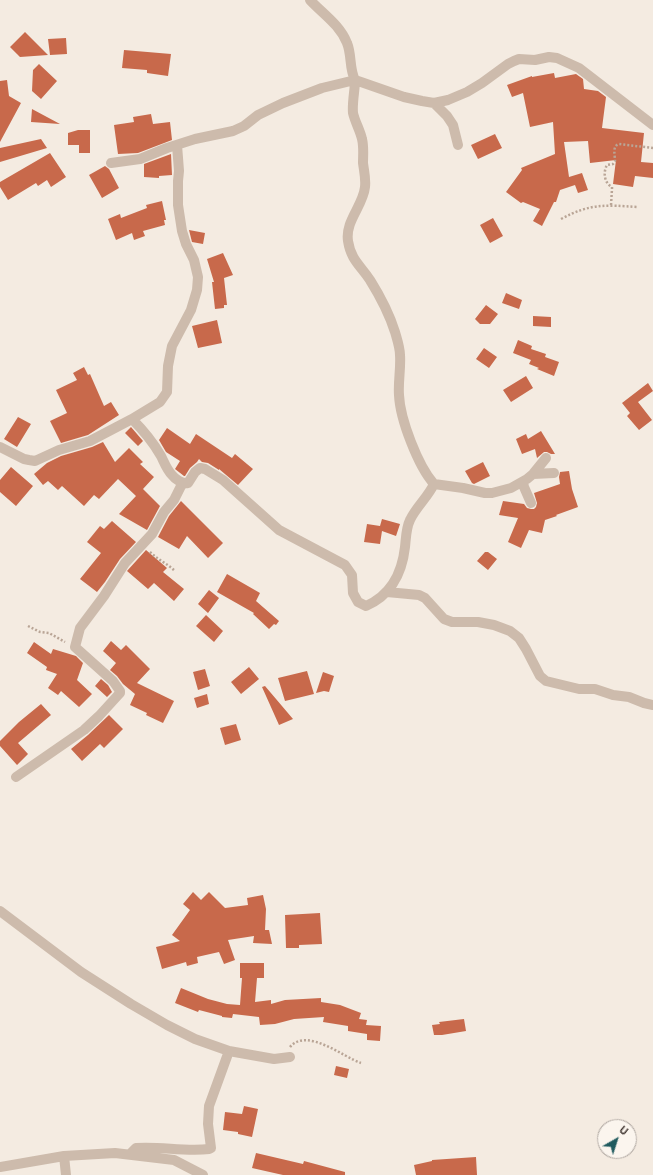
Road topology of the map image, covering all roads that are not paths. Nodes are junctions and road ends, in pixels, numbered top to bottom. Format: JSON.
{"nodes":[{"id":1,"x":310,"y":0,"type":"edge"},
{"id":2,"x":355,"y":80,"type":"junction"},
{"id":3,"x":434,"y":103,"type":"junction"},
{"id":4,"x":653,"y":125,"type":"edge"},
{"id":5,"x":177,"y":145,"type":"junction"},
{"id":6,"x":458,"y":145,"type":"dead end"},
{"id":7,"x":111,"y":163,"type":"dead end"},
{"id":8,"x":132,"y":419,"type":"junction"},
{"id":9,"x":0,"y":447,"type":"edge"},
{"id":10,"x":546,"y":458,"type":"dead end"},
{"id":11,"x":554,"y":473,"type":"dead end"},
{"id":12,"x":533,"y":474,"type":"junction"},
{"id":13,"x":522,"y":482,"type":"junction"},
{"id":14,"x":184,"y":483,"type":"junction"},
{"id":15,"x":440,"y":485,"type":"junction"},
{"id":16,"x":531,"y":503,"type":"dead end"},
{"id":17,"x":387,"y":592,"type":"junction"},
{"id":18,"x":653,"y":705,"type":"edge"},
{"id":19,"x":16,"y":777,"type":"dead end"},
{"id":20,"x":0,"y":911,"type":"edge"},
{"id":21,"x":229,"y":1051,"type":"junction"},
{"id":22,"x":289,"y":1053,"type":"road end"},
{"id":23,"x":130,"y":1154,"type":"junction"},
{"id":24,"x":64,"y":1156,"type":"junction"},
{"id":25,"x":0,"y":1167,"type":"edge"},
{"id":26,"x":66,"y":1175,"type":"edge"},
{"id":27,"x":202,"y":1175,"type":"edge"}],
"edges":[{"from":1,"to":2,"type":"street"},
{"from":2,"to":3,"type":"street"},
{"from":2,"to":5,"type":"street"},
{"from":2,"to":15,"type":"street"},
{"from":3,"to":4,"type":"street"},
{"from":3,"to":6,"type":"street"},
{"from":5,"to":7,"type":"street"},
{"from":5,"to":8,"type":"street"},
{"from":8,"to":9,"type":"street"},
{"from":8,"to":14,"type":"street"},
{"from":10,"to":12,"type":"street"},
{"from":11,"to":12,"type":"street"},
{"from":12,"to":13,"type":"street"},
{"from":13,"to":15,"type":"street"},
{"from":13,"to":16,"type":"street"},
{"from":14,"to":17,"type":"street"},
{"from":14,"to":19,"type":"street"},
{"from":15,"to":17,"type":"street"},
{"from":17,"to":18,"type":"street"},
{"from":20,"to":21,"type":"street"},
{"from":21,"to":22,"type":"street"},
{"from":21,"to":23,"type":"street"},
{"from":23,"to":24,"type":"street"},
{"from":23,"to":27,"type":"street"},
{"from":24,"to":25,"type":"street"},
{"from":24,"to":26,"type":"street"}]}
